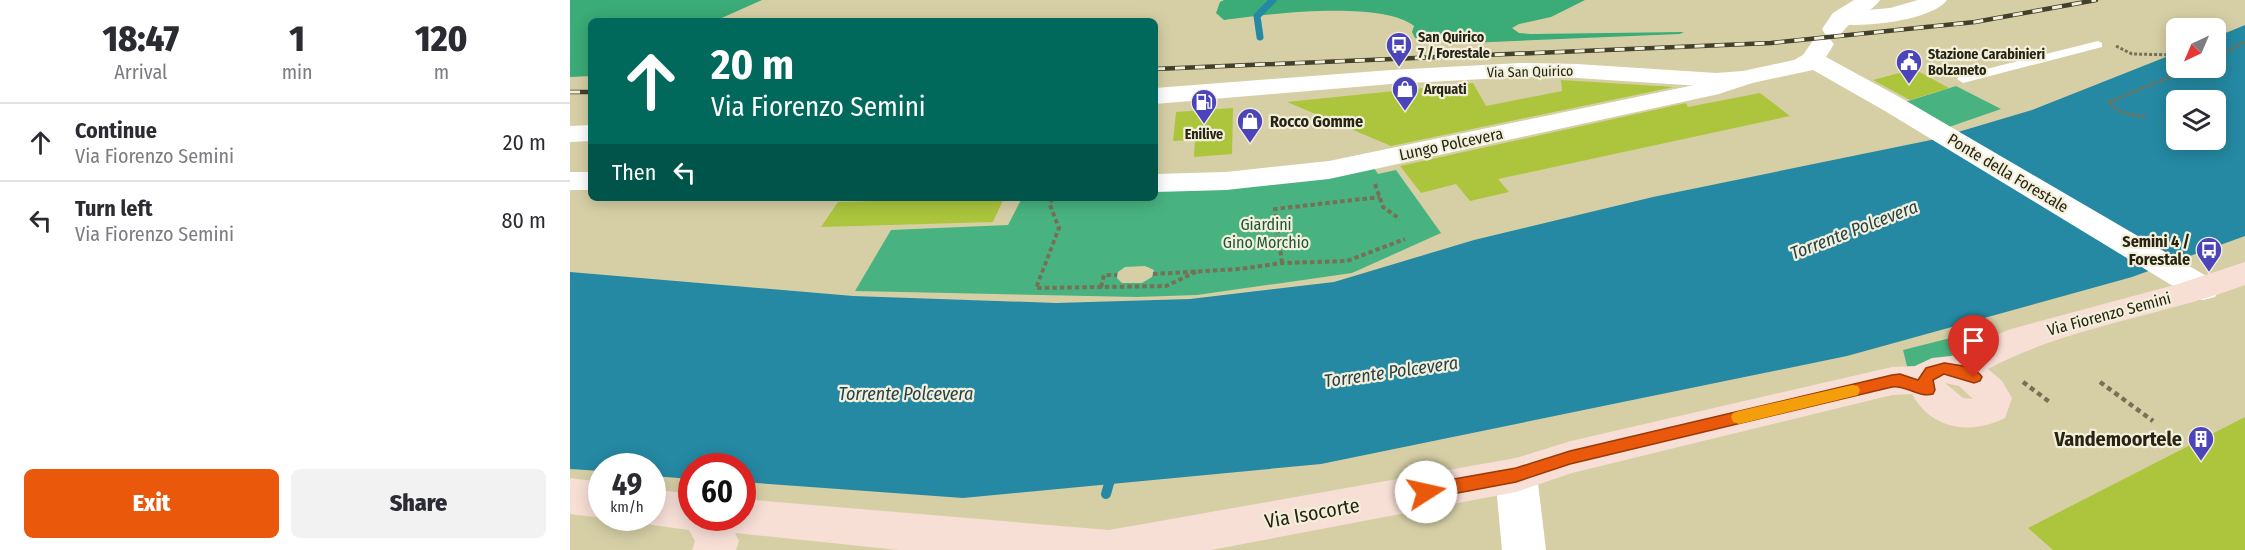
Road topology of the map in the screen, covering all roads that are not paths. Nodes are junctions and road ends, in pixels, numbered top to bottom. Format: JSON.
{"nodes":[{"id":1,"x":1869,"y":0,"type":"edge"},
{"id":2,"x":1936,"y":0,"type":"edge"},
{"id":3,"x":1827,"y":38,"type":"junction"},
{"id":4,"x":2097,"y":45,"type":"dead end"},
{"id":5,"x":1743,"y":78,"type":"junction"},
{"id":6,"x":1963,"y":80,"type":"dead end"},
{"id":7,"x":1158,"y":96,"type":"edge"},
{"id":8,"x":588,"y":133,"type":"edge"},
{"id":9,"x":570,"y":134,"type":"edge"},
{"id":10,"x":570,"y":181,"type":"edge"},
{"id":11,"x":588,"y":181,"type":"edge"},
{"id":12,"x":1158,"y":183,"type":"edge"},
{"id":13,"x":2245,"y":273,"type":"edge"},
{"id":14,"x":2203,"y":289,"type":"junction"},
{"id":15,"x":1516,"y":475,"type":"junction"},
{"id":16,"x":570,"y":496,"type":"edge"},
{"id":17,"x":588,"y":498,"type":"edge"},
{"id":18,"x":756,"y":518,"type":"edge"},
{"id":19,"x":712,"y":531,"type":"edge"},
{"id":20,"x":714,"y":550,"type":"edge"},
{"id":21,"x":1109,"y":550,"type":"edge"},
{"id":22,"x":1524,"y":550,"type":"edge"}],
"edges":[{"from":1,"to":3,"type":"main road","name":"Via San Quirico"},
{"from":2,"to":3,"type":"main road"},
{"from":3,"to":5,"type":"main road","name":"Via San Quirico"},
{"from":3,"to":14,"type":"main road","name":"Ponte della Forestale"},
{"from":4,"to":6,"type":"lane"},
{"from":5,"to":7,"type":"main road","name":"Via San Quirico"},
{"from":5,"to":12,"type":"main road","name":"Lungo Polcevera"},
{"from":8,"to":9,"type":"main road"},
{"from":10,"to":11,"type":"main road"},
{"from":13,"to":14,"type":"main road","name":"Via Fiorenzo Semini"},
{"from":14,"to":15,"type":"main road","name":"Via Fiorenzo Semini"},
{"from":15,"to":21,"type":"main road","name":"Via Isocorte"},
{"from":15,"to":22,"type":"main road"},
{"from":16,"to":17,"type":"main road"},
{"from":18,"to":21,"type":"main road","name":"Via Isocorte"},
{"from":19,"to":20,"type":"main road"}]}
